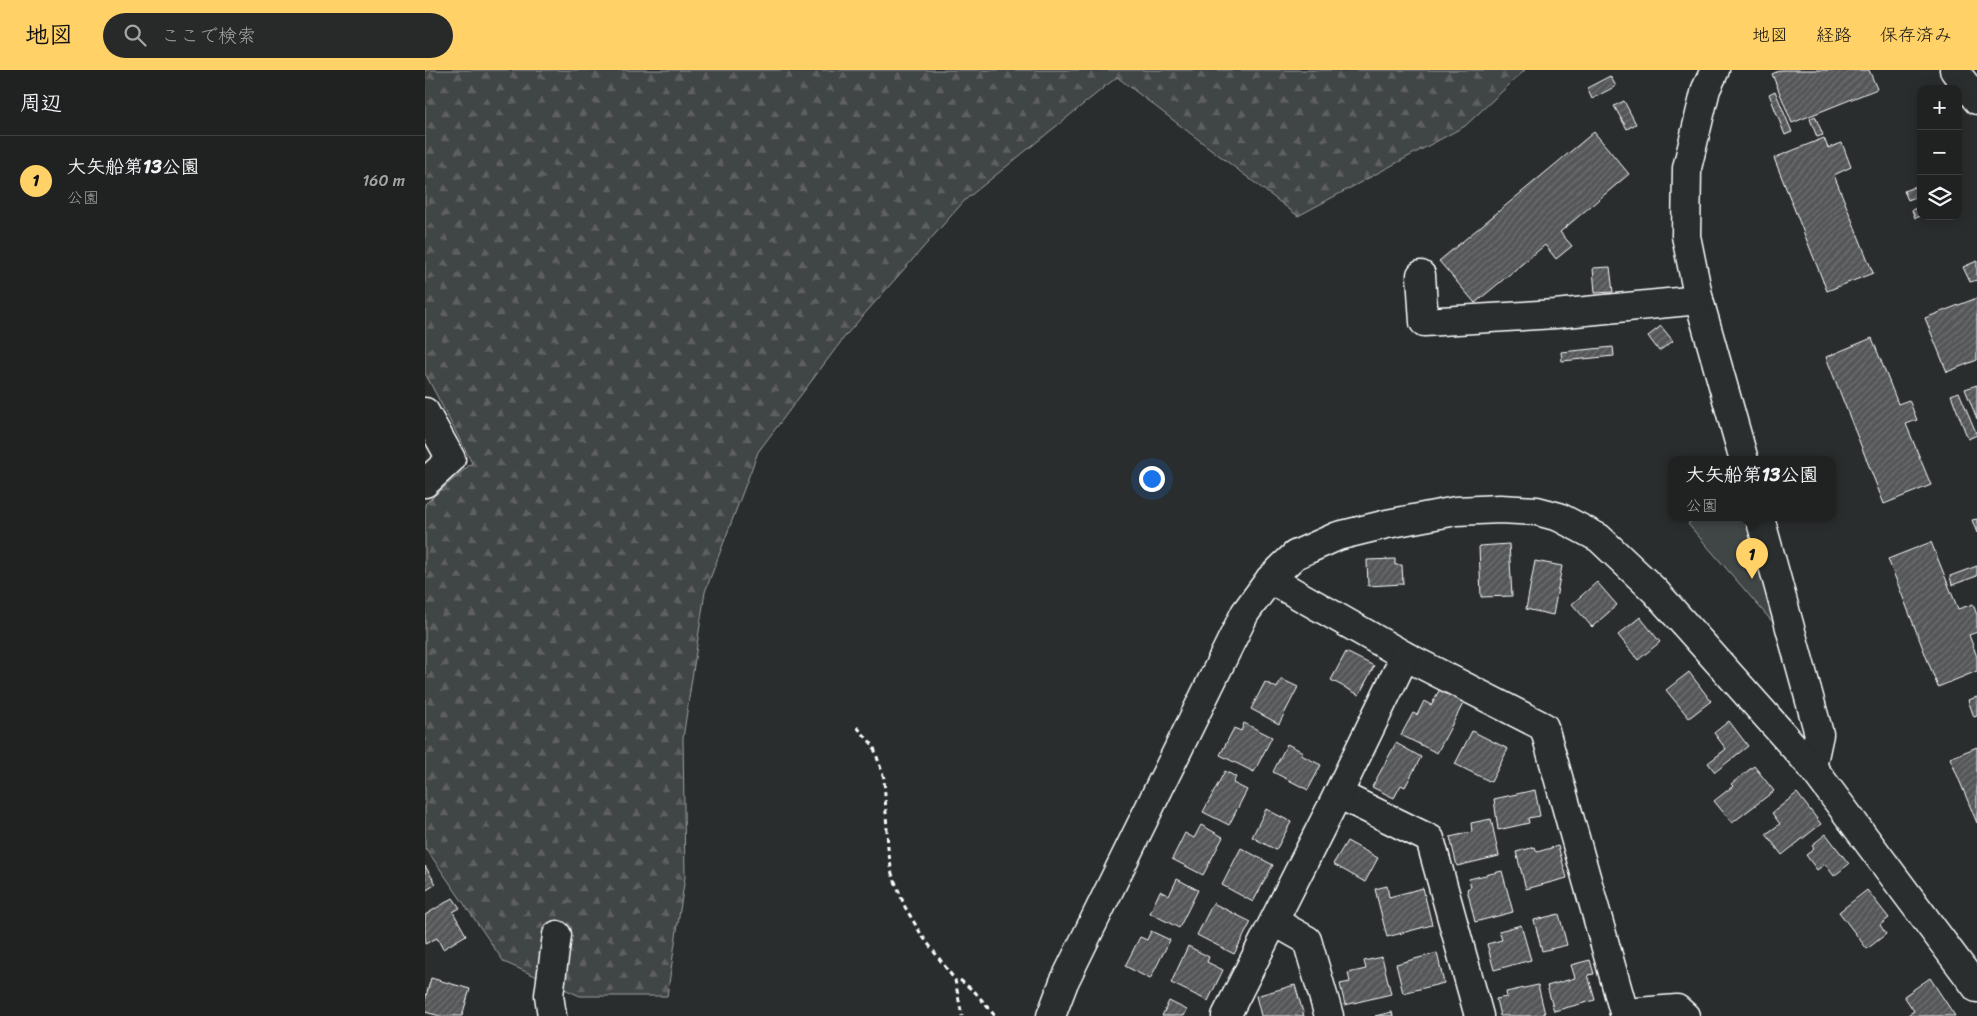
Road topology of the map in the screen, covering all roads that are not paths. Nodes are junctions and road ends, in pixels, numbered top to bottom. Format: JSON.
{"nodes":[{"id":1,"x":1715,"y":70,"type":"edge"},
{"id":2,"x":1954,"y":70,"type":"edge"},
{"id":3,"x":1977,"y":100,"type":"edge"},
{"id":4,"x":1421,"y":275,"type":"dead end"},
{"id":5,"x":1699,"y":300,"type":"junction"},
{"id":6,"x":425,"y":412,"type":"edge"},
{"id":7,"x":1743,"y":456,"type":"edge"},
{"id":8,"x":425,"y":483,"type":"edge"},
{"id":9,"x":1761,"y":521,"type":"edge"},
{"id":10,"x":1270,"y":579,"type":"junction"},
{"id":11,"x":1405,"y":656,"type":"junction"},
{"id":12,"x":1812,"y":767,"type":"junction"},
{"id":13,"x":1339,"y":794,"type":"junction"},
{"id":14,"x":1275,"y":922,"type":"junction"},
{"id":15,"x":557,"y":935,"type":"dead end"},
{"id":16,"x":1977,"y":988,"type":"edge"},
{"id":17,"x":1619,"y":1014,"type":"edge"},
{"id":18,"x":552,"y":1016,"type":"edge"},
{"id":19,"x":1051,"y":1016,"type":"edge"},
{"id":20,"x":1226,"y":1016,"type":"edge"},
{"id":21,"x":1329,"y":1016,"type":"edge"},
{"id":22,"x":1479,"y":1016,"type":"edge"},
{"id":23,"x":1685,"y":1016,"type":"edge"}],
"edges":[{"from":1,"to":5,"type":"street"},
{"from":2,"to":3,"type":"street"},
{"from":4,"to":5,"type":"street"},
{"from":5,"to":7,"type":"street"},
{"from":6,"to":8,"type":"street"},
{"from":9,"to":12,"type":"street"},
{"from":10,"to":11,"type":"street"},
{"from":10,"to":12,"type":"street"},
{"from":10,"to":19,"type":"street"},
{"from":11,"to":13,"type":"street"},
{"from":11,"to":17,"type":"street"},
{"from":12,"to":16,"type":"street"},
{"from":13,"to":14,"type":"street"},
{"from":13,"to":22,"type":"street"},
{"from":14,"to":20,"type":"street"},
{"from":14,"to":21,"type":"street"},
{"from":15,"to":18,"type":"street"},
{"from":17,"to":23,"type":"street"}]}
